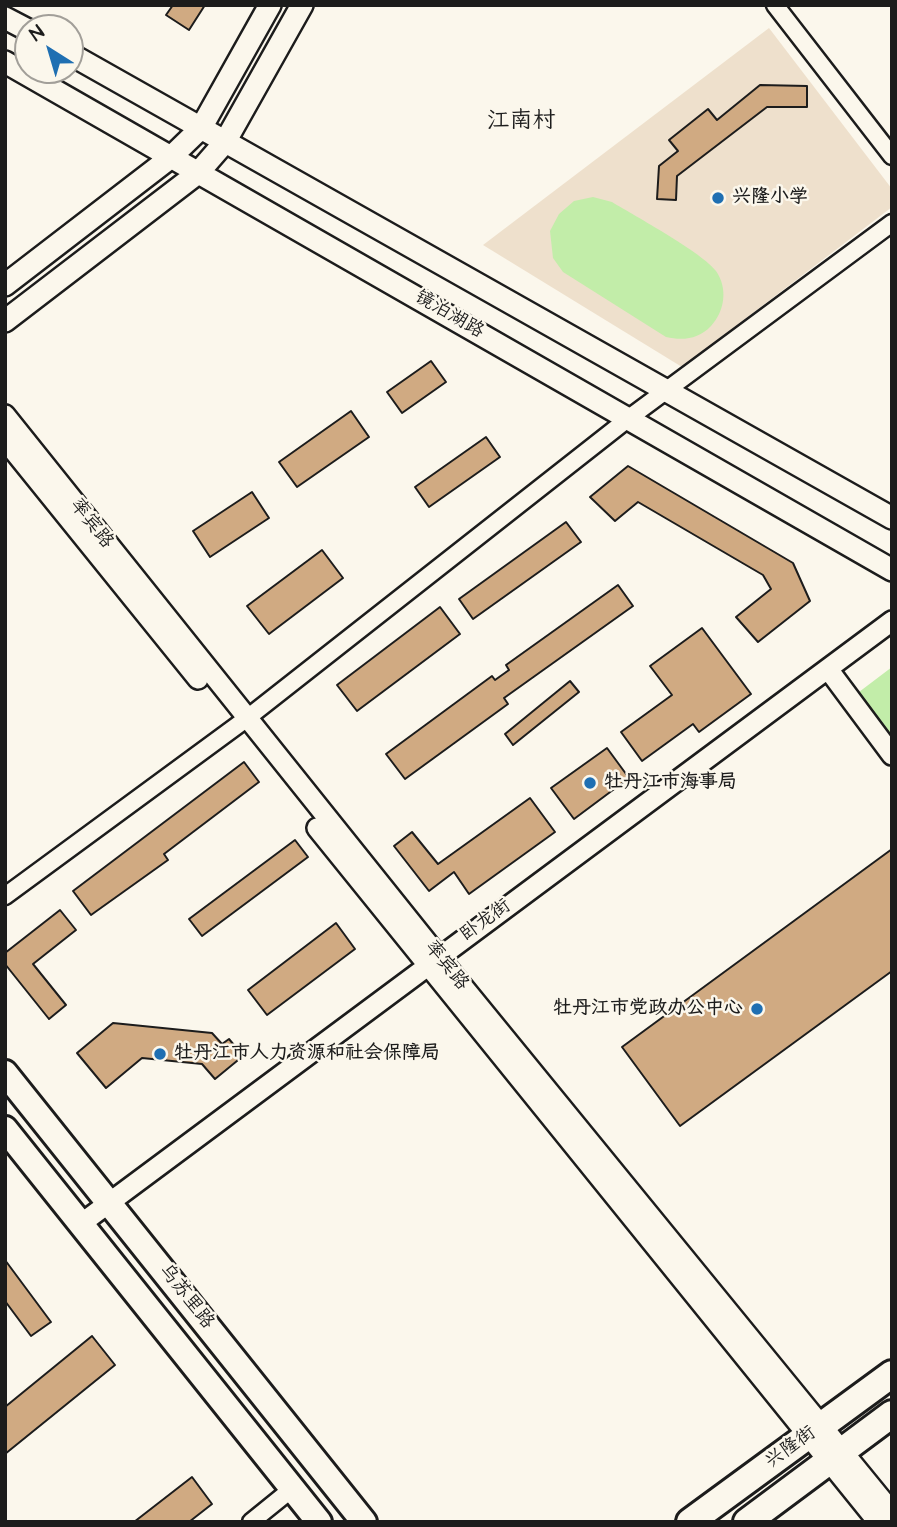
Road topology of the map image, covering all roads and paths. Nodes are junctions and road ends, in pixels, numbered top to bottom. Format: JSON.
{"nodes":[{"id":1,"x":270,"y":5,"type":"edge"},
{"id":2,"x":302,"y":5,"type":"edge"},
{"id":3,"x":775,"y":5,"type":"edge"},
{"id":4,"x":5,"y":62,"type":"edge"},
{"id":5,"x":84,"y":62,"type":"edge"},
{"id":6,"x":201,"y":128,"type":"junction"},
{"id":7,"x":225,"y":142,"type":"junction"},
{"id":8,"x":892,"y":156,"type":"edge"},
{"id":9,"x":170,"y":158,"type":"junction"},
{"id":10,"x":198,"y":173,"type":"junction"},
{"id":11,"x":892,"y":223,"type":"edge"},
{"id":12,"x":5,"y":285,"type":"edge"},
{"id":13,"x":5,"y":321,"type":"edge"},
{"id":14,"x":666,"y":391,"type":"junction"},
{"id":15,"x":5,"y":415,"type":"edge"},
{"id":16,"x":629,"y":418,"type":"junction"},
{"id":17,"x":5,"y":440,"type":"edge"},
{"id":18,"x":892,"y":519,"type":"edge"},
{"id":19,"x":892,"y":570,"type":"edge"},
{"id":20,"x":892,"y":621,"type":"edge"},
{"id":21,"x":828,"y":669,"type":"junction"},
{"id":22,"x":241,"y":723,"type":"junction"},
{"id":23,"x":892,"y":755,"type":"edge"},
{"id":24,"x":5,"y":897,"type":"edge"},
{"id":25,"x":432,"y":960,"type":"junction"},
{"id":26,"x":5,"y":1073,"type":"edge"},
{"id":27,"x":5,"y":1129,"type":"edge"},
{"id":28,"x":111,"y":1202,"type":"junction"},
{"id":29,"x":82,"y":1223,"type":"junction"},
{"id":30,"x":892,"y":1374,"type":"edge"},
{"id":31,"x":892,"y":1414,"type":"edge"},
{"id":32,"x":816,"y":1430,"type":"junction"},
{"id":33,"x":837,"y":1455,"type":"junction"},
{"id":34,"x":293,"y":1488,"type":"junction"},
{"id":35,"x":892,"y":1512,"type":"edge"},
{"id":36,"x":251,"y":1522,"type":"edge"},
{"id":37,"x":319,"y":1522,"type":"edge"},
{"id":38,"x":364,"y":1522,"type":"edge"},
{"id":39,"x":690,"y":1522,"type":"edge"},
{"id":40,"x":747,"y":1522,"type":"edge"},
{"id":41,"x":877,"y":1522,"type":"edge"}],
"edges":[{"from":1,"to":6,"type":"main road"},
{"from":2,"to":7,"type":"main road"},
{"from":3,"to":8,"type":"street"},
{"from":4,"to":9,"type":"main road","name":"镜泊湖路"},
{"from":5,"to":6,"type":"main road"},
{"from":6,"to":7,"type":"main road"},
{"from":6,"to":9,"type":"main road"},
{"from":7,"to":10,"type":"main road"},
{"from":7,"to":14,"type":"main road"},
{"from":9,"to":10,"type":"main road","name":"镜泊湖路"},
{"from":9,"to":12,"type":"main road"},
{"from":10,"to":13,"type":"main road"},
{"from":10,"to":16,"type":"main road","name":"镜泊湖路"},
{"from":11,"to":14,"type":"street"},
{"from":14,"to":16,"type":"street"},
{"from":14,"to":18,"type":"main road"},
{"from":15,"to":22,"type":"street","name":"率宾路"},
{"from":16,"to":19,"type":"main road","name":"镜泊湖路"},
{"from":16,"to":22,"type":"street"},
{"from":17,"to":22,"type":"street","name":"率宾路"},
{"from":20,"to":21,"type":"street","name":"卧龙街"},
{"from":21,"to":23,"type":"street"},
{"from":21,"to":25,"type":"street","name":"卧龙街"},
{"from":22,"to":24,"type":"street"},
{"from":22,"to":25,"type":"street","name":"率宾路"},
{"from":25,"to":28,"type":"street","name":"卧龙街"},
{"from":25,"to":32,"type":"street","name":"率宾路"},
{"from":26,"to":28,"type":"main road","name":"乌苏里路"},
{"from":27,"to":29,"type":"main road","name":"乌苏里路"},
{"from":28,"to":29,"type":"street","name":"卧龙街"},
{"from":28,"to":38,"type":"main road","name":"乌苏里路"},
{"from":29,"to":34,"type":"main road","name":"乌苏里路"},
{"from":30,"to":32,"type":"highway","name":"兴隆街"},
{"from":31,"to":33,"type":"highway","name":"兴隆街"},
{"from":32,"to":33,"type":"street","name":"率宾路"},
{"from":32,"to":39,"type":"highway","name":"兴隆街"},
{"from":33,"to":35,"type":"street","name":"率宾路"},
{"from":33,"to":40,"type":"highway","name":"兴隆街"},
{"from":33,"to":41,"type":"street","name":"率宾路"},
{"from":34,"to":36,"type":"street"},
{"from":34,"to":37,"type":"main road","name":"乌苏里路"}]}
